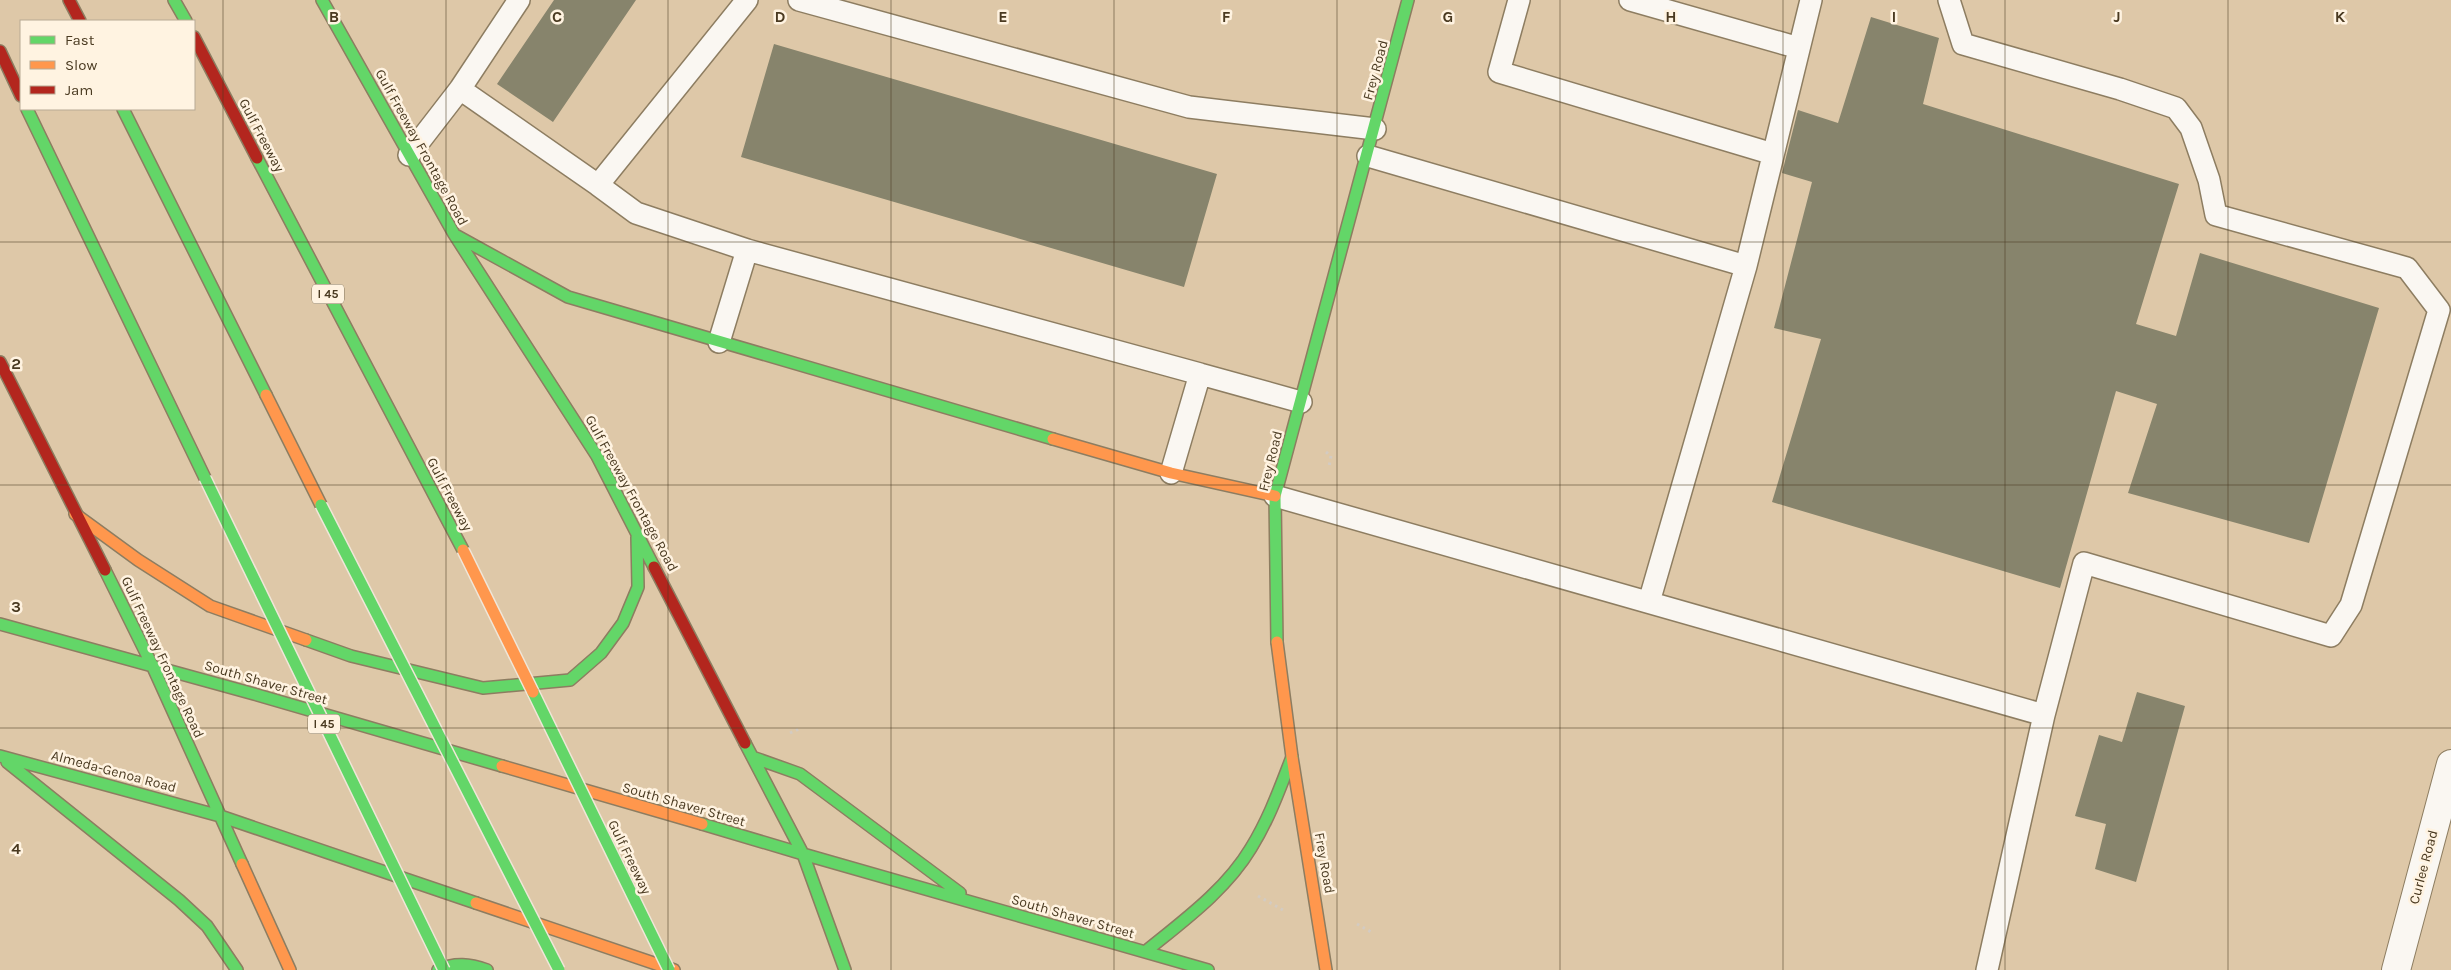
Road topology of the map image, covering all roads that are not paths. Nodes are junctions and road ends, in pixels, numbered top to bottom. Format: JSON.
{"nodes":[{"id":1,"x":69,"y":0,"type":"edge"},
{"id":2,"x":174,"y":0,"type":"edge"},
{"id":3,"x":322,"y":0,"type":"edge"},
{"id":4,"x":519,"y":0,"type":"edge"},
{"id":5,"x":747,"y":0,"type":"edge"},
{"id":6,"x":799,"y":0,"type":"edge"},
{"id":7,"x":1408,"y":0,"type":"edge"},
{"id":8,"x":1519,"y":0,"type":"edge"},
{"id":9,"x":1630,"y":0,"type":"edge"},
{"id":10,"x":1811,"y":0,"type":"edge"},
{"id":11,"x":1949,"y":0,"type":"edge"},
{"id":12,"x":79,"y":20,"type":"edge"},
{"id":13,"x":185,"y":20,"type":"edge"},
{"id":14,"x":195,"y":39,"type":"edge"},
{"id":15,"x":1799,"y":48,"type":"junction"},
{"id":16,"x":0,"y":52,"type":"edge"},
{"id":17,"x":460,"y":89,"type":"junction"},
{"id":18,"x":20,"y":94,"type":"edge"},
{"id":19,"x":28,"y":110,"type":"edge"},
{"id":20,"x":124,"y":110,"type":"edge"},
{"id":21,"x":1375,"y":129,"type":"junction"},
{"id":22,"x":409,"y":154,"type":"junction"},
{"id":23,"x":1773,"y":154,"type":"junction"},
{"id":24,"x":1368,"y":156,"type":"junction"},
{"id":25,"x":598,"y":185,"type":"junction"},
{"id":26,"x":454,"y":234,"type":"junction"},
{"id":27,"x":747,"y":250,"type":"junction"},
{"id":28,"x":1746,"y":266,"type":"junction"},
{"id":29,"x":719,"y":342,"type":"junction"},
{"id":30,"x":0,"y":362,"type":"edge"},
{"id":31,"x":1200,"y":374,"type":"junction"},
{"id":32,"x":1301,"y":402,"type":"junction"},
{"id":33,"x":1171,"y":473,"type":"junction"},
{"id":34,"x":1275,"y":496,"type":"junction"},
{"id":35,"x":75,"y":514,"type":"junction"},
{"id":36,"x":637,"y":530,"type":"junction"},
{"id":37,"x":1649,"y":602,"type":"junction"},
{"id":38,"x":0,"y":624,"type":"edge"},
{"id":39,"x":152,"y":665,"type":"junction"},
{"id":40,"x":2044,"y":715,"type":"junction"},
{"id":41,"x":0,"y":756,"type":"edge"},
{"id":42,"x":1292,"y":757,"type":"junction"},
{"id":43,"x":754,"y":758,"type":"junction"},
{"id":44,"x":2451,"y":764,"type":"edge"},
{"id":45,"x":220,"y":816,"type":"junction"},
{"id":46,"x":803,"y":854,"type":"junction"},
{"id":47,"x":973,"y":903,"type":"junction"},
{"id":48,"x":1145,"y":952,"type":"junction"},
{"id":49,"x":237,"y":970,"type":"edge"},
{"id":50,"x":290,"y":970,"type":"edge"},
{"id":51,"x":438,"y":970,"type":"edge"},
{"id":52,"x":444,"y":970,"type":"edge"},
{"id":53,"x":487,"y":970,"type":"edge"},
{"id":54,"x":559,"y":970,"type":"edge"},
{"id":55,"x":669,"y":970,"type":"edge"},
{"id":56,"x":674,"y":970,"type":"edge"},
{"id":57,"x":845,"y":970,"type":"edge"},
{"id":58,"x":1208,"y":970,"type":"edge"},
{"id":59,"x":1326,"y":970,"type":"edge"},
{"id":60,"x":1988,"y":970,"type":"edge"},
{"id":61,"x":2396,"y":970,"type":"edge"}],
"edges":[{"from":1,"to":12,"type":"main road"},
{"from":2,"to":13,"type":"main road"},
{"from":3,"to":22,"type":"main road","name":"Gulf Freeway Frontage Road"},
{"from":4,"to":17,"type":"lane"},
{"from":5,"to":25,"type":"lane"},
{"from":6,"to":21,"type":"lane"},
{"from":7,"to":21,"type":"main road","name":"Frey Road"},
{"from":8,"to":23,"type":"lane"},
{"from":9,"to":15,"type":"lane"},
{"from":10,"to":15,"type":"lane"},
{"from":11,"to":40,"type":"lane"},
{"from":14,"to":55,"type":"main road","name":"Gulf Freeway","number":"I 45","bridge":true},
{"from":15,"to":23,"type":"lane"},
{"from":16,"to":18,"type":"main road"},
{"from":17,"to":22,"type":"lane"},
{"from":17,"to":25,"type":"lane"},
{"from":19,"to":52,"type":"main road","number":"I 45","bridge":true},
{"from":20,"to":54,"type":"main road","bridge":true},
{"from":21,"to":24,"type":"main road","name":"Frey Road"},
{"from":22,"to":26,"type":"main road","name":"Gulf Freeway Frontage Road"},
{"from":23,"to":28,"type":"lane"},
{"from":24,"to":28,"type":"lane"},
{"from":24,"to":32,"type":"main road","name":"Frey Road"},
{"from":25,"to":27,"type":"lane"},
{"from":26,"to":29,"type":"main road"},
{"from":26,"to":36,"type":"main road","name":"Gulf Freeway Frontage Road"},
{"from":27,"to":29,"type":"lane"},
{"from":27,"to":31,"type":"lane"},
{"from":28,"to":37,"type":"lane"},
{"from":29,"to":33,"type":"main road"},
{"from":30,"to":35,"type":"main road","name":"Gulf Freeway Frontage Road"},
{"from":31,"to":32,"type":"lane"},
{"from":31,"to":33,"type":"lane"},
{"from":32,"to":34,"type":"main road","name":"Frey Road"},
{"from":33,"to":34,"type":"main road"},
{"from":34,"to":37,"type":"lane"},
{"from":34,"to":42,"type":"main road","name":"Frey Road"},
{"from":35,"to":36,"type":"main road"},
{"from":35,"to":39,"type":"main road","name":"Gulf Freeway Frontage Road"},
{"from":36,"to":43,"type":"main road","name":"Gulf Freeway Frontage Road"},
{"from":37,"to":40,"type":"lane"},
{"from":38,"to":39,"type":"main road"},
{"from":39,"to":45,"type":"main road","name":"Gulf Freeway Frontage Road"},
{"from":39,"to":46,"type":"main road","name":"South Shaver Street"},
{"from":40,"to":60,"type":"lane"},
{"from":41,"to":45,"type":"main road","name":"Almeda-Genoa Road"},
{"from":41,"to":49,"type":"main road"},
{"from":42,"to":48,"type":"main road"},
{"from":42,"to":59,"type":"main road","name":"Frey Road"},
{"from":43,"to":46,"type":"main road","name":"Gulf Freeway Frontage Road"},
{"from":43,"to":47,"type":"main road"},
{"from":44,"to":61,"type":"street","name":"Curlee Road"},
{"from":45,"to":50,"type":"main road","name":"Gulf Freeway Frontage Road"},
{"from":45,"to":56,"type":"main road"},
{"from":46,"to":47,"type":"main road","name":"South Shaver Street"},
{"from":46,"to":57,"type":"main road","name":"Gulf Freeway Frontage Road"},
{"from":47,"to":48,"type":"main road","name":"South Shaver Street"},
{"from":48,"to":58,"type":"main road","name":"South Shaver Street"},
{"from":51,"to":53,"type":"main road"}]}
